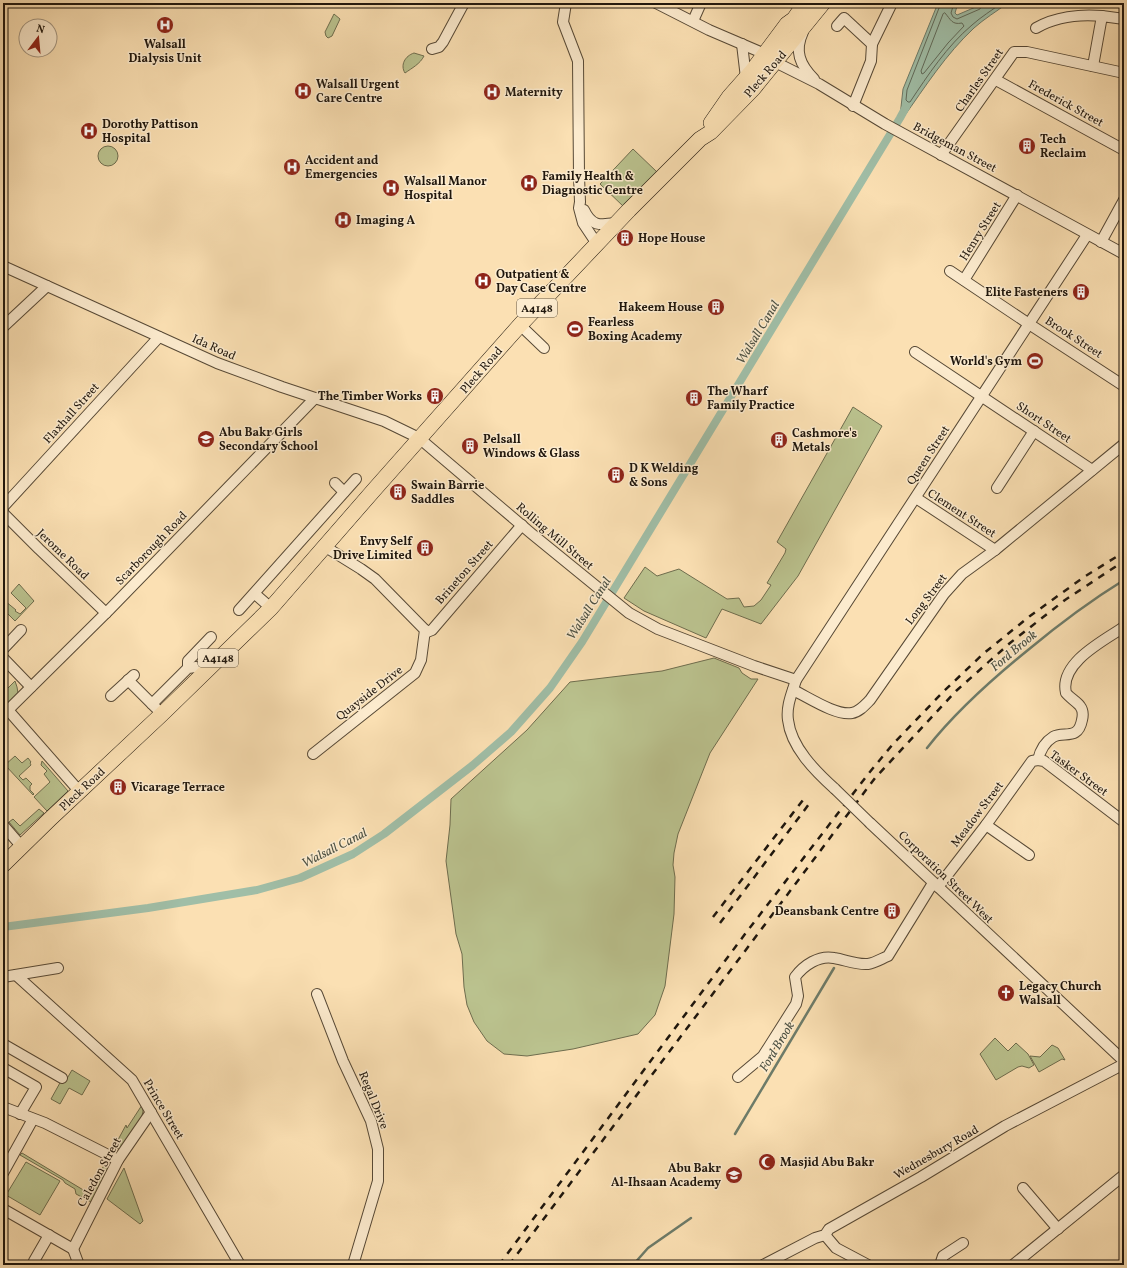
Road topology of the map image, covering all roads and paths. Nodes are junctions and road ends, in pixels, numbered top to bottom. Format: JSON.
{"nodes":[{"id":1,"x":464,"y":3,"type":"edge"},
{"id":2,"x":566,"y":3,"type":"edge"},
{"id":3,"x":656,"y":3,"type":"edge"},
{"id":4,"x":701,"y":3,"type":"edge"},
{"id":5,"x":791,"y":3,"type":"edge"},
{"id":6,"x":805,"y":3,"type":"edge"},
{"id":7,"x":823,"y":3,"type":"edge"},
{"id":8,"x":892,"y":3,"type":"edge"},
{"id":9,"x":1102,"y":16,"type":"junction"},
{"id":10,"x":1124,"y":19,"type":"edge"},
{"id":11,"x":693,"y":21,"type":"junction"},
{"id":12,"x":808,"y":22,"type":"junction"},
{"id":13,"x":787,"y":24,"type":"junction"},
{"id":14,"x":837,"y":26,"type":"dead end"},
{"id":15,"x":1036,"y":28,"type":"dead end"},
{"id":16,"x":742,"y":44,"type":"junction"},
{"id":17,"x":872,"y":44,"type":"junction"},
{"id":18,"x":432,"y":49,"type":"dead end"},
{"id":19,"x":770,"y":58,"type":"junction"},
{"id":20,"x":1093,"y":66,"type":"junction"},
{"id":21,"x":1124,"y":73,"type":"edge"},
{"id":22,"x":746,"y":78,"type":"junction"},
{"id":23,"x":996,"y":80,"type":"junction"},
{"id":24,"x":819,"y":84,"type":"junction"},
{"id":25,"x":853,"y":106,"type":"junction"},
{"id":26,"x":700,"y":139,"type":"junction"},
{"id":27,"x":1124,"y":150,"type":"edge"},
{"id":28,"x":942,"y":155,"type":"junction"},
{"id":29,"x":1018,"y":195,"type":"junction"},
{"id":30,"x":1124,"y":200,"type":"edge"},
{"id":31,"x":580,"y":202,"type":"junction"},
{"id":32,"x":617,"y":223,"type":"junction"},
{"id":33,"x":1087,"y":235,"type":"junction"},
{"id":34,"x":1101,"y":242,"type":"junction"},
{"id":35,"x":597,"y":244,"type":"junction"},
{"id":36,"x":1124,"y":254,"type":"edge"},
{"id":37,"x":3,"y":266,"type":"edge"},
{"id":38,"x":950,"y":271,"type":"dead end"},
{"id":39,"x":964,"y":280,"type":"junction"},
{"id":40,"x":47,"y":286,"type":"junction"},
{"id":41,"x":1030,"y":324,"type":"junction"},
{"id":42,"x":520,"y":326,"type":"junction"},
{"id":43,"x":3,"y":327,"type":"edge"},
{"id":44,"x":159,"y":337,"type":"junction"},
{"id":45,"x":544,"y":348,"type":"dead end"},
{"id":46,"x":915,"y":352,"type":"dead end"},
{"id":47,"x":1124,"y":386,"type":"edge"},
{"id":48,"x":982,"y":396,"type":"junction"},
{"id":49,"x":315,"y":398,"type":"junction"},
{"id":50,"x":1034,"y":431,"type":"junction"},
{"id":51,"x":419,"y":438,"type":"junction"},
{"id":52,"x":1124,"y":444,"type":"edge"},
{"id":53,"x":1092,"y":470,"type":"junction"},
{"id":54,"x":356,"y":479,"type":"dead end"},
{"id":55,"x":335,"y":483,"type":"dead end"},
{"id":56,"x":996,"y":488,"type":"dead end"},
{"id":57,"x":344,"y":492,"type":"junction"},
{"id":58,"x":916,"y":498,"type":"junction"},
{"id":59,"x":3,"y":507,"type":"edge"},
{"id":60,"x":3,"y":513,"type":"edge"},
{"id":61,"x":522,"y":525,"type":"junction"},
{"id":62,"x":324,"y":546,"type":"junction"},
{"id":63,"x":995,"y":550,"type":"junction"},
{"id":64,"x":254,"y":594,"type":"junction"},
{"id":65,"x":271,"y":608,"type":"junction"},
{"id":66,"x":239,"y":610,"type":"dead end"},
{"id":67,"x":106,"y":614,"type":"junction"},
{"id":68,"x":1124,"y":627,"type":"edge"},
{"id":69,"x":21,"y":630,"type":"dead end"},
{"id":70,"x":425,"y":630,"type":"junction"},
{"id":71,"x":211,"y":636,"type":"dead end"},
{"id":72,"x":3,"y":649,"type":"edge"},
{"id":73,"x":3,"y":658,"type":"edge"},
{"id":74,"x":188,"y":668,"type":"junction"},
{"id":75,"x":203,"y":672,"type":"junction"},
{"id":76,"x":796,"y":680,"type":"junction"},
{"id":77,"x":31,"y":687,"type":"junction"},
{"id":78,"x":793,"y":690,"type":"junction"},
{"id":79,"x":112,"y":696,"type":"dead end"},
{"id":80,"x":157,"y":709,"type":"junction"},
{"id":81,"x":5,"y":712,"type":"edge"},
{"id":82,"x":313,"y":754,"type":"dead end"},
{"id":83,"x":1038,"y":760,"type":"junction"},
{"id":84,"x":80,"y":792,"type":"junction"},
{"id":85,"x":1124,"y":822,"type":"edge"},
{"id":86,"x":3,"y":825,"type":"edge"},
{"id":87,"x":986,"y":825,"type":"junction"},
{"id":88,"x":22,"y":847,"type":"junction"},
{"id":89,"x":1029,"y":855,"type":"dead end"},
{"id":90,"x":3,"y":865,"type":"edge"},
{"id":91,"x":935,"y":885,"type":"junction"},
{"id":92,"x":58,"y":968,"type":"dead end"},
{"id":93,"x":16,"y":975,"type":"junction"},
{"id":94,"x":3,"y":977,"type":"edge"},
{"id":95,"x":317,"y":994,"type":"dead end"},
{"id":96,"x":3,"y":1044,"type":"edge"},
{"id":97,"x":1124,"y":1063,"type":"edge"},
{"id":98,"x":3,"y":1068,"type":"edge"},
{"id":99,"x":738,"y":1077,"type":"dead end"},
{"id":100,"x":62,"y":1078,"type":"dead end"},
{"id":101,"x":3,"y":1107,"type":"edge"},
{"id":102,"x":151,"y":1112,"type":"junction"},
{"id":103,"x":20,"y":1114,"type":"junction"},
{"id":104,"x":33,"y":1119,"type":"junction"},
{"id":105,"x":7,"y":1158,"type":"edge"},
{"id":106,"x":118,"y":1160,"type":"junction"},
{"id":107,"x":3,"y":1173,"type":"edge"},
{"id":108,"x":1124,"y":1175,"type":"edge"},
{"id":109,"x":1023,"y":1188,"type":"dead end"},
{"id":110,"x":3,"y":1208,"type":"edge"},
{"id":111,"x":1058,"y":1229,"type":"junction"},
{"id":112,"x":49,"y":1235,"type":"junction"},
{"id":113,"x":825,"y":1235,"type":"junction"},
{"id":114,"x":963,"y":1243,"type":"dead end"},
{"id":115,"x":73,"y":1248,"type":"junction"},
{"id":116,"x":36,"y":1265,"type":"edge"},
{"id":117,"x":79,"y":1265,"type":"edge"},
{"id":118,"x":240,"y":1265,"type":"edge"},
{"id":119,"x":353,"y":1265,"type":"edge"},
{"id":120,"x":763,"y":1265,"type":"edge"},
{"id":121,"x":868,"y":1265,"type":"edge"},
{"id":122,"x":940,"y":1265,"type":"edge"},
{"id":123,"x":1013,"y":1265,"type":"edge"}],
"edges":[{"from":1,"to":18,"type":"street"},
{"from":2,"to":31,"type":"street"},
{"from":3,"to":11,"type":"street","name":"Bridgeman Street"},
{"from":4,"to":11,"type":"street"},
{"from":5,"to":13,"type":"highway","name":"Pleck Road","number":"A4148"},
{"from":6,"to":13,"type":"highway","name":"Pleck Road","number":"A4148"},
{"from":7,"to":12,"type":"highway","name":"Pleck Road","number":"A4148"},
{"from":8,"to":17,"type":"street"},
{"from":9,"to":10,"type":"street"},
{"from":9,"to":15,"type":"street"},
{"from":9,"to":20,"type":"street"},
{"from":11,"to":16,"type":"street","name":"Bridgeman Street"},
{"from":12,"to":19,"type":"highway","name":"Pleck Road","number":"A4148"},
{"from":12,"to":24,"type":"street"},
{"from":13,"to":19,"type":"highway","name":"Pleck Road","number":"A4148"},
{"from":14,"to":17,"type":"street"},
{"from":16,"to":19,"type":"street","name":"Bridgeman Street"},
{"from":16,"to":22,"type":"street"},
{"from":17,"to":25,"type":"street"},
{"from":19,"to":22,"type":"highway","name":"Pleck Road","number":"A4148"},
{"from":19,"to":24,"type":"street","name":"Bridgeman Street"},
{"from":19,"to":26,"type":"highway","name":"Pleck Road","number":"A4148"},
{"from":20,"to":21,"type":"street","name":"Charles Street"},
{"from":20,"to":23,"type":"street","name":"Charles Street"},
{"from":22,"to":26,"type":"highway","name":"Pleck Road","number":"A4148"},
{"from":23,"to":27,"type":"street","name":"Frederick Street"},
{"from":23,"to":28,"type":"street","name":"Charles Street"},
{"from":24,"to":25,"type":"street","name":"Bridgeman Street"},
{"from":25,"to":28,"type":"street","name":"Bridgeman Street"},
{"from":26,"to":32,"type":"highway","name":"Pleck Road","number":"A4148"},
{"from":28,"to":29,"type":"street","name":"Bridgeman Street"},
{"from":29,"to":33,"type":"street","name":"Bridgeman Street"},
{"from":29,"to":39,"type":"street","name":"Henry Street"},
{"from":30,"to":34,"type":"street"},
{"from":31,"to":32,"type":"street"},
{"from":31,"to":35,"type":"street"},
{"from":32,"to":35,"type":"highway","name":"Pleck Road","number":"A4148"},
{"from":33,"to":34,"type":"street","name":"Bridgeman Street"},
{"from":33,"to":41,"type":"street","name":"Queen Street"},
{"from":34,"to":36,"type":"street","name":"Bridgeman Street"},
{"from":35,"to":42,"type":"highway","name":"Pleck Road","number":"A4148"},
{"from":37,"to":40,"type":"street","name":"Ida Road"},
{"from":38,"to":39,"type":"street","name":"Brook Street"},
{"from":39,"to":41,"type":"street","name":"Brook Street"},
{"from":40,"to":43,"type":"street"},
{"from":40,"to":44,"type":"street","name":"Ida Road"},
{"from":41,"to":47,"type":"street","name":"Brook Street"},
{"from":41,"to":48,"type":"street","name":"Queen Street"},
{"from":42,"to":45,"type":"street"},
{"from":42,"to":51,"type":"highway","name":"Pleck Road","number":"A4148"},
{"from":44,"to":49,"type":"street","name":"Ida Road"},
{"from":44,"to":59,"type":"street","name":"Flaxhall Street"},
{"from":46,"to":48,"type":"street","name":"Short Street"},
{"from":48,"to":50,"type":"street","name":"Short Street"},
{"from":48,"to":58,"type":"street","name":"Queen Street"},
{"from":49,"to":51,"type":"street","name":"Ida Road"},
{"from":49,"to":67,"type":"street","name":"Scarborough Road"},
{"from":50,"to":53,"type":"street","name":"Short Street"},
{"from":50,"to":56,"type":"street"},
{"from":51,"to":61,"type":"street","name":"Rolling Mill Street"},
{"from":51,"to":62,"type":"highway","name":"Pleck Road","number":"A4148"},
{"from":52,"to":53,"type":"street","name":"Long Street"},
{"from":53,"to":63,"type":"street","name":"Long Street"},
{"from":54,"to":57,"type":"street"},
{"from":55,"to":57,"type":"street"},
{"from":57,"to":64,"type":"street"},
{"from":58,"to":63,"type":"street","name":"Clement Street"},
{"from":58,"to":76,"type":"street","name":"Queen Street"},
{"from":60,"to":67,"type":"street","name":"Jerome Road"},
{"from":61,"to":70,"type":"street","name":"Brineton Street"},
{"from":61,"to":76,"type":"street","name":"Rolling Mill Street"},
{"from":62,"to":65,"type":"highway","name":"Pleck Road","number":"A4148"},
{"from":62,"to":70,"type":"street"},
{"from":63,"to":78,"type":"street","name":"Long Street"},
{"from":64,"to":65,"type":"street"},
{"from":64,"to":66,"type":"street"},
{"from":65,"to":75,"type":"highway","name":"Pleck Road","number":"A4148"},
{"from":67,"to":77,"type":"street","name":"Scarborough Road"},
{"from":68,"to":83,"type":"street"},
{"from":69,"to":72,"type":"street"},
{"from":70,"to":82,"type":"street","name":"Quayside Drive"},
{"from":71,"to":74,"type":"street","name":"Pleck Road"},
{"from":73,"to":77,"type":"street"},
{"from":74,"to":75,"type":"street"},
{"from":74,"to":80,"type":"street","name":"Pleck Road"},
{"from":75,"to":80,"type":"highway","name":"Pleck Road","number":"A4148"},
{"from":76,"to":78,"type":"street","name":"Queen Street"},
{"from":77,"to":81,"type":"street","name":"Scarborough Road"},
{"from":78,"to":91,"type":"street","name":"Corporation Street West","bridge":true},
{"from":79,"to":80,"type":"street"},
{"from":80,"to":84,"type":"highway","name":"Pleck Road","number":"A4148"},
{"from":81,"to":84,"type":"street"},
{"from":83,"to":85,"type":"street","name":"Tasker Street"},
{"from":83,"to":87,"type":"street","name":"Meadow Street"},
{"from":84,"to":88,"type":"highway","name":"Pleck Road","number":"A4148"},
{"from":86,"to":88,"type":"street"},
{"from":87,"to":89,"type":"street"},
{"from":87,"to":91,"type":"street","name":"Meadow Street"},
{"from":88,"to":90,"type":"highway","name":"Pleck Road","number":"A4148"},
{"from":91,"to":97,"type":"street","name":"Corporation Street West"},
{"from":91,"to":99,"type":"street","name":"Meadow Street"},
{"from":92,"to":93,"type":"street"},
{"from":93,"to":94,"type":"street"},
{"from":93,"to":102,"type":"street","name":"Prince Street"},
{"from":95,"to":119,"type":"street","name":"Regal Drive"},
{"from":96,"to":100,"type":"street"},
{"from":97,"to":113,"type":"street","name":"Wednesbury Road"},
{"from":98,"to":103,"type":"street"},
{"from":101,"to":103,"type":"street"},
{"from":102,"to":106,"type":"street","name":"Caledon Street"},
{"from":102,"to":118,"type":"street","name":"Prince Street"},
{"from":103,"to":104,"type":"street"},
{"from":104,"to":105,"type":"street"},
{"from":104,"to":106,"type":"street"},
{"from":105,"to":107,"type":"street"},
{"from":106,"to":115,"type":"street","name":"Caledon Street"},
{"from":108,"to":111,"type":"street"},
{"from":109,"to":111,"type":"street"},
{"from":110,"to":112,"type":"street"},
{"from":111,"to":123,"type":"street"},
{"from":112,"to":115,"type":"street"},
{"from":112,"to":116,"type":"street"},
{"from":113,"to":120,"type":"street","name":"Wednesbury Road"},
{"from":113,"to":121,"type":"street"},
{"from":114,"to":122,"type":"street"},
{"from":115,"to":117,"type":"street"}]}
